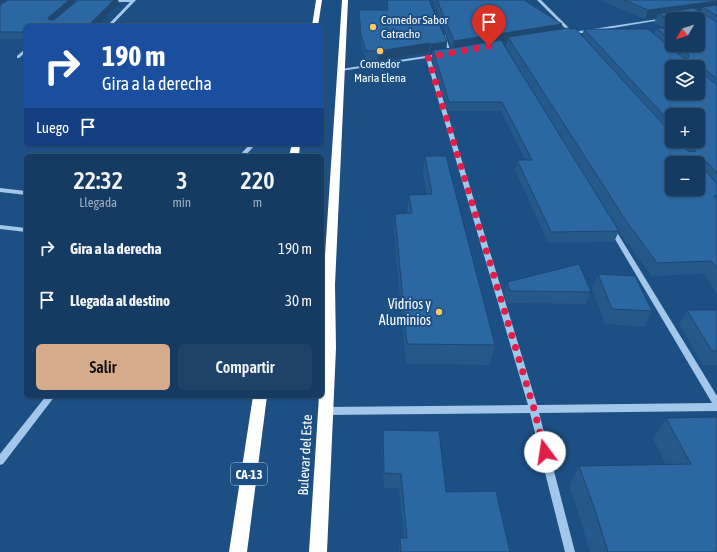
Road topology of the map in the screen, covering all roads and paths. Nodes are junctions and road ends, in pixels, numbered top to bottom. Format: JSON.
{"nodes":[{"id":1,"x":133,"y":0,"type":"edge"},
{"id":2,"x":319,"y":0,"type":"edge"},
{"id":3,"x":345,"y":0,"type":"edge"},
{"id":4,"x":540,"y":0,"type":"edge"},
{"id":5,"x":104,"y":1,"type":"edge"},
{"id":6,"x":665,"y":19,"type":"edge"},
{"id":7,"x":112,"y":24,"type":"edge"},
{"id":8,"x":315,"y":24,"type":"edge"},
{"id":9,"x":632,"y":24,"type":"junction"},
{"id":10,"x":440,"y":27,"type":"edge"},
{"id":11,"x":637,"y":28,"type":"edge"},
{"id":12,"x":572,"y":34,"type":"junction"},
{"id":13,"x":564,"y":35,"type":"edge"},
{"id":14,"x":577,"y":39,"type":"edge"},
{"id":15,"x":24,"y":52,"type":"edge"},
{"id":16,"x":458,"y":53,"type":"edge"},
{"id":17,"x":451,"y":54,"type":"junction"},
{"id":18,"x":443,"y":55,"type":"edge"},
{"id":19,"x":18,"y":57,"type":"dead end"},
{"id":20,"x":341,"y":70,"type":"junction"},
{"id":21,"x":251,"y":146,"type":"edge"},
{"id":22,"x":244,"y":154,"type":"edge"},
{"id":23,"x":0,"y":190,"type":"edge"},
{"id":24,"x":24,"y":193,"type":"edge"},
{"id":25,"x":607,"y":220,"type":"edge"},
{"id":26,"x":0,"y":227,"type":"edge"},
{"id":27,"x":24,"y":230,"type":"edge"},
{"id":28,"x":326,"y":286,"type":"edge"},
{"id":29,"x":49,"y":398,"type":"edge"},
{"id":30,"x":260,"y":398,"type":"edge"},
{"id":31,"x":717,"y":404,"type":"edge"},
{"id":32,"x":717,"y":407,"type":"edge"},
{"id":33,"x":534,"y":409,"type":"junction"},
{"id":34,"x":325,"y":411,"type":"junction"},
{"id":35,"x":0,"y":462,"type":"edge"},
{"id":36,"x":238,"y":552,"type":"edge"},
{"id":37,"x":318,"y":552,"type":"edge"},
{"id":38,"x":570,"y":552,"type":"edge"}],
"edges":[{"from":1,"to":5,"type":"street"},
{"from":1,"to":7,"type":"street"},
{"from":2,"to":8,"type":"highway"},
{"from":3,"to":20,"type":"highway","name":"Bulevar del Este"},
{"from":4,"to":12,"type":"street"},
{"from":6,"to":9,"type":"street"},
{"from":9,"to":11,"type":"street"},
{"from":9,"to":12,"type":"street"},
{"from":10,"to":17,"type":"street"},
{"from":12,"to":13,"type":"street"},
{"from":12,"to":14,"type":"street"},
{"from":15,"to":19,"type":"street"},
{"from":16,"to":17,"type":"street"},
{"from":17,"to":18,"type":"street"},
{"from":20,"to":28,"type":"highway","name":"Bulevar del Este"},
{"from":20,"to":33,"type":"street"},
{"from":21,"to":22,"type":"street"},
{"from":23,"to":24,"type":"street"},
{"from":25,"to":31,"type":"street"},
{"from":26,"to":27,"type":"street"},
{"from":28,"to":34,"type":"highway","name":"Bulevar del Este"},
{"from":29,"to":35,"type":"street"},
{"from":30,"to":36,"type":"highway","number":"CA-13"},
{"from":32,"to":33,"type":"street"},
{"from":33,"to":34,"type":"street"},
{"from":33,"to":38,"type":"street"},
{"from":34,"to":37,"type":"highway","name":"Bulevar del Este"}]}
